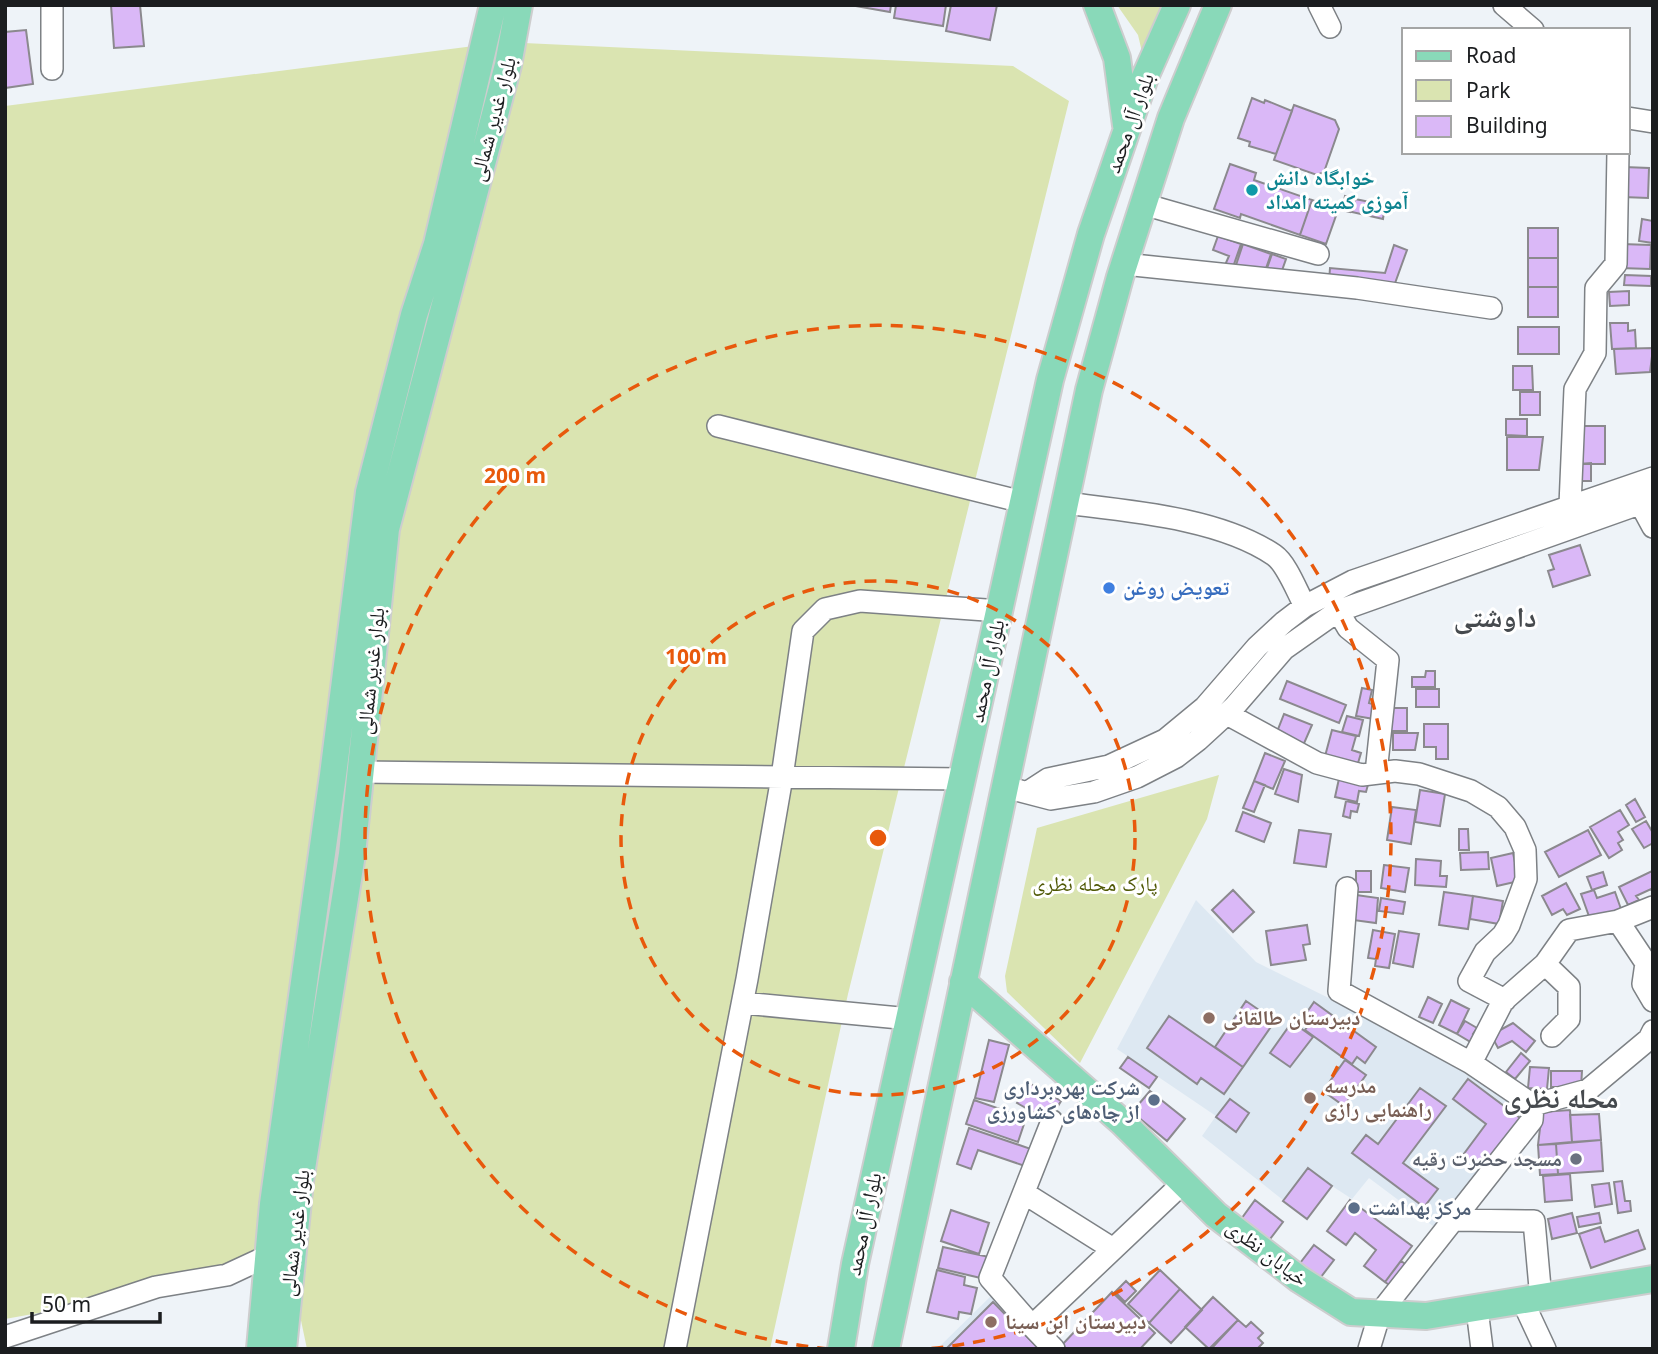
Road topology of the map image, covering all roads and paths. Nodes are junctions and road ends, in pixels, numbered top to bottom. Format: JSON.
{"nodes":[{"id":1,"x":52,"y":5,"type":"edge"},
{"id":2,"x":1097,"y":5,"type":"edge"},
{"id":3,"x":1177,"y":5,"type":"edge"},
{"id":4,"x":1218,"y":5,"type":"edge"},
{"id":5,"x":1319,"y":5,"type":"edge"},
{"id":6,"x":492,"y":6,"type":"edge"},
{"id":7,"x":1505,"y":6,"type":"edge"},
{"id":8,"x":522,"y":8,"type":"edge"},
{"id":9,"x":1330,"y":27,"type":"dead end"},
{"id":10,"x":1531,"y":28,"type":"edge"},
{"id":11,"x":52,"y":69,"type":"dead end"},
{"id":12,"x":1630,"y":118,"type":"edge"},
{"id":13,"x":1653,"y":122,"type":"edge"},
{"id":14,"x":1127,"y":131,"type":"junction"},
{"id":15,"x":1618,"y":154,"type":"edge"},
{"id":16,"x":1143,"y":204,"type":"junction"},
{"id":17,"x":1318,"y":254,"type":"dead end"},
{"id":18,"x":1124,"y":264,"type":"junction"},
{"id":19,"x":1491,"y":308,"type":"dead end"},
{"id":20,"x":1049,"y":380,"type":"junction"},
{"id":21,"x":1089,"y":390,"type":"junction"},
{"id":22,"x":718,"y":426,"type":"dead end"},
{"id":23,"x":1653,"y":478,"type":"edge"},
{"id":24,"x":1646,"y":501,"type":"edge"},
{"id":25,"x":1023,"y":502,"type":"junction"},
{"id":26,"x":1065,"y":503,"type":"junction"},
{"id":27,"x":1570,"y":505,"type":"junction"},
{"id":28,"x":1653,"y":527,"type":"edge"},
{"id":29,"x":1305,"y":606,"type":"junction"},
{"id":30,"x":1000,"y":611,"type":"junction"},
{"id":31,"x":1338,"y":611,"type":"junction"},
{"id":32,"x":1227,"y":714,"type":"junction"},
{"id":33,"x":360,"y":772,"type":"junction"},
{"id":34,"x":1376,"y":774,"type":"junction"},
{"id":35,"x":782,"y":778,"type":"junction"},
{"id":36,"x":963,"y":779,"type":"junction"},
{"id":37,"x":1016,"y":789,"type":"junction"},
{"id":38,"x":1347,"y":888,"type":"dead end"},
{"id":39,"x":1653,"y":908,"type":"edge"},
{"id":40,"x":1618,"y":921,"type":"junction"},
{"id":41,"x":1545,"y":964,"type":"junction"},
{"id":42,"x":963,"y":982,"type":"junction"},
{"id":43,"x":1505,"y":999,"type":"junction"},
{"id":44,"x":1653,"y":1001,"type":"edge"},
{"id":45,"x":743,"y":1003,"type":"junction"},
{"id":46,"x":910,"y":1019,"type":"junction"},
{"id":47,"x":1653,"y":1031,"type":"edge"},
{"id":48,"x":1552,"y":1036,"type":"dead end"},
{"id":49,"x":1471,"y":1063,"type":"junction"},
{"id":50,"x":1533,"y":1105,"type":"junction"},
{"id":51,"x":1052,"y":1121,"type":"dead end"},
{"id":52,"x":1184,"y":1183,"type":"junction"},
{"id":53,"x":1024,"y":1193,"type":"junction"},
{"id":54,"x":1453,"y":1220,"type":"junction"},
{"id":55,"x":1113,"y":1249,"type":"junction"},
{"id":56,"x":270,"y":1255,"type":"junction"},
{"id":57,"x":1653,"y":1279,"type":"edge"},
{"id":58,"x":1532,"y":1301,"type":"junction"},
{"id":59,"x":1477,"y":1309,"type":"junction"},
{"id":60,"x":1380,"y":1313,"type":"junction"},
{"id":61,"x":844,"y":1322,"type":"junction"},
{"id":62,"x":1032,"y":1326,"type":"junction"},
{"id":63,"x":5,"y":1337,"type":"edge"},
{"id":64,"x":887,"y":1342,"type":"edge"},
{"id":65,"x":260,"y":1349,"type":"edge"},
{"id":66,"x":282,"y":1349,"type":"edge"},
{"id":67,"x":675,"y":1349,"type":"edge"},
{"id":68,"x":841,"y":1349,"type":"edge"},
{"id":69,"x":1054,"y":1349,"type":"edge"},
{"id":70,"x":1369,"y":1349,"type":"edge"},
{"id":71,"x":1482,"y":1349,"type":"edge"},
{"id":72,"x":1545,"y":1349,"type":"edge"}],
"edges":[{"from":1,"to":11,"type":"street"},
{"from":2,"to":14,"type":"main road"},
{"from":3,"to":14,"type":"main road","name":"بلوار آل محمد"},
{"from":4,"to":16,"type":"main road","name":"بلوار آل محمد"},
{"from":5,"to":9,"type":"street"},
{"from":6,"to":56,"type":"main road","name":"بلوار غدیر شمالی"},
{"from":7,"to":10,"type":"street"},
{"from":8,"to":33,"type":"main road","name":"بلوار غدیر شمالی"},
{"from":12,"to":13,"type":"street"},
{"from":14,"to":20,"type":"main road","name":"بلوار آل محمد"},
{"from":15,"to":27,"type":"street"},
{"from":16,"to":17,"type":"street"},
{"from":16,"to":18,"type":"main road","name":"بلوار آل محمد"},
{"from":18,"to":19,"type":"street"},
{"from":18,"to":21,"type":"main road","name":"بلوار آل محمد"},
{"from":20,"to":21,"type":"main road"},
{"from":20,"to":25,"type":"main road","name":"بلوار آل محمد"},
{"from":21,"to":26,"type":"main road","name":"بلوار آل محمد"},
{"from":22,"to":25,"type":"street"},
{"from":23,"to":27,"type":"street"},
{"from":24,"to":28,"type":"street"},
{"from":24,"to":31,"type":"street"},
{"from":25,"to":30,"type":"main road","name":"بلوار آل محمد"},
{"from":26,"to":29,"type":"street"},
{"from":26,"to":37,"type":"main road","name":"بلوار آل محمد"},
{"from":27,"to":29,"type":"street"},
{"from":29,"to":37,"type":"street"},
{"from":30,"to":35,"type":"street"},
{"from":30,"to":36,"type":"main road","name":"بلوار آل محمد"},
{"from":31,"to":32,"type":"street"},
{"from":31,"to":34,"type":"street"},
{"from":32,"to":34,"type":"street"},
{"from":32,"to":37,"type":"street"},
{"from":33,"to":35,"type":"street"},
{"from":33,"to":66,"type":"main road","name":"بلوار غدیر شمالی"},
{"from":34,"to":43,"type":"street"},
{"from":35,"to":36,"type":"street"},
{"from":35,"to":45,"type":"street"},
{"from":36,"to":46,"type":"main road","name":"بلوار آل محمد"},
{"from":37,"to":42,"type":"main road","name":"بلوار آل محمد"},
{"from":38,"to":49,"type":"street"},
{"from":39,"to":40,"type":"street"},
{"from":40,"to":41,"type":"street"},
{"from":40,"to":44,"type":"street"},
{"from":41,"to":43,"type":"street"},
{"from":41,"to":48,"type":"street"},
{"from":42,"to":52,"type":"main road","name":"خیابان نظری"},
{"from":42,"to":64,"type":"main road","name":"بلوار آل محمد"},
{"from":43,"to":49,"type":"street"},
{"from":45,"to":46,"type":"street"},
{"from":45,"to":67,"type":"street"},
{"from":46,"to":61,"type":"main road","name":"بلوار آل محمد"},
{"from":47,"to":50,"type":"street"},
{"from":49,"to":50,"type":"street"},
{"from":50,"to":54,"type":"street"},
{"from":51,"to":53,"type":"street"},
{"from":52,"to":55,"type":"street"},
{"from":52,"to":60,"type":"main road","name":"خیابان نظری"},
{"from":53,"to":55,"type":"street"},
{"from":53,"to":62,"type":"street"},
{"from":54,"to":58,"type":"street"},
{"from":54,"to":60,"type":"street"},
{"from":55,"to":62,"type":"street"},
{"from":56,"to":63,"type":"street"},
{"from":56,"to":65,"type":"main road","name":"بلوار غدیر شمالی"},
{"from":57,"to":58,"type":"main road","name":"خیابان نظری"},
{"from":58,"to":59,"type":"main road","name":"خیابان نظری"},
{"from":58,"to":72,"type":"street"},
{"from":59,"to":60,"type":"main road","name":"خیابان نظری"},
{"from":59,"to":71,"type":"street"},
{"from":60,"to":70,"type":"street"},
{"from":61,"to":64,"type":"main road"},
{"from":61,"to":68,"type":"main road","name":"بلوار آل محمد"},
{"from":62,"to":69,"type":"street"}]}
